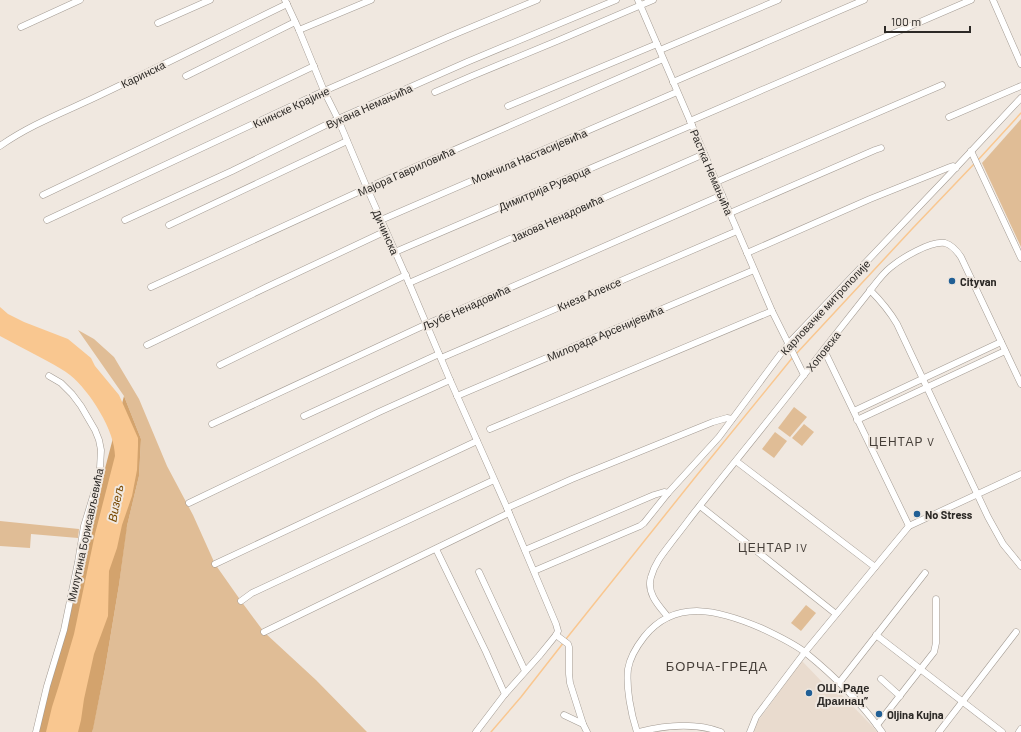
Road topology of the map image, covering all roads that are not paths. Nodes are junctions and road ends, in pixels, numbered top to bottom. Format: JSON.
{"nodes":[{"id":1,"x":80,"y":0,"type":"edge"},
{"id":2,"x":210,"y":0,"type":"edge"},
{"id":3,"x":371,"y":0,"type":"edge"},
{"id":4,"x":537,"y":0,"type":"edge"},
{"id":5,"x":616,"y":0,"type":"edge"},
{"id":6,"x":652,"y":0,"type":"edge"},
{"id":7,"x":778,"y":0,"type":"edge"},
{"id":8,"x":864,"y":0,"type":"edge"},
{"id":9,"x":971,"y":0,"type":"edge"},
{"id":10,"x":993,"y":0,"type":"edge"},
{"id":11,"x":286,"y":2,"type":"edge"},
{"id":12,"x":639,"y":3,"type":"edge"},
{"id":13,"x":295,"y":22,"type":"junction"},
{"id":14,"x":158,"y":23,"type":"dead end"},
{"id":15,"x":22,"y":27,"type":"dead end"},
{"id":16,"x":299,"y":30,"type":"junction"},
{"id":17,"x":658,"y":47,"type":"junction"},
{"id":18,"x":663,"y":59,"type":"junction"},
{"id":19,"x":1021,"y":64,"type":"edge"},
{"id":20,"x":314,"y":66,"type":"junction"},
{"id":21,"x":186,"y":76,"type":"dead end"},
{"id":22,"x":673,"y":82,"type":"junction"},
{"id":23,"x":942,"y":85,"type":"dead end"},
{"id":24,"x":1021,"y":86,"type":"edge"},
{"id":25,"x":324,"y":91,"type":"junction"},
{"id":26,"x":435,"y":92,"type":"dead end"},
{"id":27,"x":677,"y":92,"type":"junction"},
{"id":28,"x":1021,"y":98,"type":"edge"},
{"id":29,"x":508,"y":106,"type":"dead end"},
{"id":30,"x":949,"y":117,"type":"dead end"},
{"id":31,"x":338,"y":119,"type":"junction"},
{"id":32,"x":691,"y":123,"type":"junction"},
{"id":33,"x":347,"y":141,"type":"junction"},
{"id":34,"x":0,"y":146,"type":"edge"},
{"id":35,"x":881,"y":148,"type":"dead end"},
{"id":36,"x":971,"y":152,"type":"junction"},
{"id":37,"x":704,"y":154,"type":"junction"},
{"id":38,"x":956,"y":168,"type":"junction"},
{"id":39,"x":716,"y":182,"type":"junction"},
{"id":40,"x":367,"y":188,"type":"junction"},
{"id":41,"x":43,"y":195,"type":"dead end"},
{"id":42,"x":722,"y":195,"type":"junction"},
{"id":43,"x":730,"y":213,"type":"junction"},
{"id":44,"x":48,"y":220,"type":"dead end"},
{"id":45,"x":125,"y":220,"type":"dead end"},
{"id":46,"x":381,"y":220,"type":"junction"},
{"id":47,"x":170,"y":225,"type":"dead end"},
{"id":48,"x":386,"y":231,"type":"junction"},
{"id":49,"x":738,"y":231,"type":"junction"},
{"id":50,"x":396,"y":252,"type":"junction"},
{"id":51,"x":747,"y":253,"type":"junction"},
{"id":52,"x":1021,"y":258,"type":"edge"},
{"id":53,"x":754,"y":270,"type":"junction"},
{"id":54,"x":406,"y":275,"type":"junction"},
{"id":55,"x":409,"y":283,"type":"junction"},
{"id":56,"x":151,"y":287,"type":"dead end"},
{"id":57,"x":870,"y":290,"type":"junction"},
{"id":58,"x":772,"y":311,"type":"junction"},
{"id":59,"x":427,"y":324,"type":"junction"},
{"id":60,"x":1001,"y":342,"type":"junction"},
{"id":61,"x":788,"y":344,"type":"junction"},
{"id":62,"x":148,"y":345,"type":"dead end"},
{"id":63,"x":824,"y":350,"type":"junction"},
{"id":64,"x":1005,"y":351,"type":"junction"},
{"id":65,"x":440,"y":356,"type":"junction"},
{"id":66,"x":220,"y":365,"type":"dead end"},
{"id":67,"x":802,"y":373,"type":"junction"},
{"id":68,"x":49,"y":376,"type":"dead end"},
{"id":69,"x":923,"y":379,"type":"junction"},
{"id":70,"x":450,"y":380,"type":"junction"},
{"id":71,"x":1021,"y":384,"type":"edge"},
{"id":72,"x":927,"y":388,"type":"junction"},
{"id":73,"x":457,"y":396,"type":"junction"},
{"id":74,"x":854,"y":411,"type":"junction"},
{"id":75,"x":304,"y":416,"type":"dead end"},
{"id":76,"x":732,"y":419,"type":"junction"},
{"id":77,"x":857,"y":420,"type":"junction"},
{"id":78,"x":212,"y":424,"type":"dead end"},
{"id":79,"x":490,"y":429,"type":"dead end"},
{"id":80,"x":477,"y":441,"type":"junction"},
{"id":81,"x":736,"y":461,"type":"junction"},
{"id":82,"x":1021,"y":474,"type":"edge"},
{"id":83,"x":494,"y":480,"type":"junction"},
{"id":84,"x":668,"y":493,"type":"junction"},
{"id":85,"x":977,"y":494,"type":"junction"},
{"id":86,"x":189,"y":503,"type":"dead end"},
{"id":87,"x":700,"y":506,"type":"junction"},
{"id":88,"x":508,"y":511,"type":"junction"},
{"id":89,"x":909,"y":526,"type":"junction"},
{"id":90,"x":436,"y":549,"type":"junction"},
{"id":91,"x":525,"y":550,"type":"junction"},
{"id":92,"x":215,"y":564,"type":"dead end"},
{"id":93,"x":1021,"y":566,"type":"edge"},
{"id":94,"x":875,"y":567,"type":"junction"},
{"id":95,"x":534,"y":571,"type":"junction"},
{"id":96,"x":479,"y":572,"type":"dead end"},
{"id":97,"x":925,"y":573,"type":"dead end"},
{"id":98,"x":936,"y":599,"type":"dead end"},
{"id":99,"x":240,"y":601,"type":"dead end"},
{"id":100,"x":836,"y":614,"type":"junction"},
{"id":101,"x":668,"y":617,"type":"junction"},
{"id":102,"x":264,"y":632,"type":"dead end"},
{"id":103,"x":1016,"y":632,"type":"dead end"},
{"id":104,"x":558,"y":634,"type":"junction"},
{"id":105,"x":876,"y":635,"type":"junction"},
{"id":106,"x":805,"y":652,"type":"junction"},
{"id":107,"x":920,"y":670,"type":"junction"},
{"id":108,"x":525,"y":671,"type":"junction"},
{"id":109,"x":881,"y":678,"type":"dead end"},
{"id":110,"x":839,"y":683,"type":"junction"},
{"id":111,"x":506,"y":694,"type":"junction"},
{"id":112,"x":900,"y":696,"type":"junction"},
{"id":113,"x":962,"y":702,"type":"junction"},
{"id":114,"x":564,"y":715,"type":"dead end"},
{"id":115,"x":583,"y":724,"type":"junction"},
{"id":116,"x":877,"y":725,"type":"junction"},
{"id":117,"x":1021,"y":729,"type":"edge"},
{"id":118,"x":480,"y":731,"type":"edge"},
{"id":119,"x":36,"y":732,"type":"edge"},
{"id":120,"x":587,"y":732,"type":"edge"},
{"id":121,"x":638,"y":732,"type":"edge"},
{"id":122,"x":721,"y":732,"type":"edge"},
{"id":123,"x":750,"y":732,"type":"edge"},
{"id":124,"x":882,"y":732,"type":"edge"},
{"id":125,"x":939,"y":732,"type":"edge"},
{"id":126,"x":1002,"y":732,"type":"edge"},
{"id":127,"x":1019,"y":732,"type":"edge"}],
"edges":[{"from":1,"to":15,"type":"street"},
{"from":2,"to":14,"type":"street"},
{"from":3,"to":16,"type":"street"},
{"from":4,"to":25,"type":"street","name":"Книнске Крајине"},
{"from":5,"to":31,"type":"street","name":"Вукана Немањића"},
{"from":6,"to":12,"type":"street"},
{"from":7,"to":17,"type":"street"},
{"from":8,"to":22,"type":"street"},
{"from":9,"to":32,"type":"street","name":"Димитрија Руварца"},
{"from":10,"to":19,"type":"street"},
{"from":11,"to":13,"type":"street","name":"Дичинска"},
{"from":11,"to":34,"type":"street","name":"Каринска"},
{"from":12,"to":17,"type":"street","name":"Растка Немањића"},
{"from":12,"to":26,"type":"street"},
{"from":13,"to":16,"type":"street","name":"Дичинска"},
{"from":13,"to":21,"type":"street"},
{"from":16,"to":20,"type":"street","name":"Дичинска"},
{"from":17,"to":18,"type":"street","name":"Растка Немањића"},
{"from":17,"to":29,"type":"street"},
{"from":18,"to":22,"type":"street","name":"Растка Немањића"},
{"from":18,"to":40,"type":"street","name":"Мајора Гавриловића"},
{"from":20,"to":25,"type":"street","name":"Дичинска"},
{"from":20,"to":41,"type":"street"},
{"from":22,"to":27,"type":"street","name":"Растка Немањића"},
{"from":23,"to":39,"type":"street"},
{"from":24,"to":30,"type":"street"},
{"from":25,"to":31,"type":"street","name":"Дичинска"},
{"from":25,"to":44,"type":"street","name":"Книнске Крајине"},
{"from":27,"to":32,"type":"street","name":"Растка Немањића"},
{"from":27,"to":46,"type":"street","name":"Момчила Настасијевића"},
{"from":28,"to":36,"type":"street","name":"Карловачке митрополије"},
{"from":31,"to":33,"type":"street","name":"Дичинска"},
{"from":31,"to":45,"type":"street","name":"Вукана Немањића"},
{"from":32,"to":37,"type":"street","name":"Растка Немањића"},
{"from":32,"to":50,"type":"street","name":"Димитрија Руварца"},
{"from":33,"to":40,"type":"street","name":"Дичинска"},
{"from":33,"to":47,"type":"street"},
{"from":35,"to":43,"type":"street"},
{"from":36,"to":38,"type":"street","name":"Карловачке митрополије"},
{"from":36,"to":52,"type":"street"},
{"from":37,"to":39,"type":"street","name":"Растка Немањића"},
{"from":37,"to":55,"type":"street","name":"Јакова Ненадовића"},
{"from":38,"to":51,"type":"street"},
{"from":38,"to":61,"type":"street","name":"Карловачке митрополије"},
{"from":39,"to":42,"type":"street","name":"Растка Немањића"},
{"from":40,"to":46,"type":"street","name":"Дичинска"},
{"from":40,"to":56,"type":"street","name":"Мајора Гавриловића"},
{"from":42,"to":43,"type":"street","name":"Растка Немањића"},
{"from":42,"to":59,"type":"street","name":"Љубе Ненадовића"},
{"from":43,"to":49,"type":"street","name":"Растка Немањића"},
{"from":46,"to":48,"type":"street","name":"Дичинска"},
{"from":48,"to":50,"type":"street","name":"Дичинска"},
{"from":48,"to":62,"type":"street"},
{"from":49,"to":51,"type":"street","name":"Растка Немањића"},
{"from":49,"to":65,"type":"street","name":"Кнеза Алексе"},
{"from":50,"to":54,"type":"street","name":"Дичинска"},
{"from":51,"to":53,"type":"street","name":"Растка Немањића"},
{"from":53,"to":58,"type":"street","name":"Растка Немањића"},
{"from":53,"to":73,"type":"street","name":"Милорада Арсенијевића"},
{"from":54,"to":55,"type":"street","name":"Дичинска"},
{"from":54,"to":66,"type":"street"},
{"from":55,"to":59,"type":"street","name":"Дичинска"},
{"from":57,"to":60,"type":"street","name":"Хоповска"},
{"from":57,"to":63,"type":"street","name":"Хоповска"},
{"from":57,"to":69,"type":"street"},
{"from":58,"to":61,"type":"street","name":"Растка Немањића"},
{"from":58,"to":79,"type":"street"},
{"from":59,"to":65,"type":"street","name":"Дичинска"},
{"from":59,"to":78,"type":"street","name":"Љубе Ненадовића"},
{"from":60,"to":64,"type":"street","name":"Хоповска"},
{"from":60,"to":69,"type":"street"},
{"from":61,"to":67,"type":"street","name":"Растка Немањића"},
{"from":61,"to":76,"type":"street","name":"Карловачке митрополије"},
{"from":63,"to":67,"type":"street","name":"Хоповска"},
{"from":63,"to":74,"type":"street"},
{"from":64,"to":71,"type":"street","name":"Хоповска"},
{"from":64,"to":72,"type":"street"},
{"from":65,"to":70,"type":"street","name":"Дичинска"},
{"from":65,"to":75,"type":"street"},
{"from":67,"to":81,"type":"street","name":"Хоповска"},
{"from":68,"to":119,"type":"street","name":"Милутина Борисављевића"},
{"from":69,"to":72,"type":"street"},
{"from":69,"to":74,"type":"street"},
{"from":70,"to":73,"type":"street","name":"Дичинска"},
{"from":70,"to":86,"type":"street"},
{"from":72,"to":77,"type":"street"},
{"from":72,"to":85,"type":"street"},
{"from":73,"to":80,"type":"street","name":"Дичинска"},
{"from":74,"to":77,"type":"street"},
{"from":76,"to":84,"type":"street","name":"Карловачке митрополије"},
{"from":76,"to":88,"type":"street"},
{"from":77,"to":89,"type":"street"},
{"from":80,"to":83,"type":"street","name":"Дичинска"},
{"from":80,"to":92,"type":"street"},
{"from":81,"to":87,"type":"street","name":"Хоповска"},
{"from":81,"to":94,"type":"street"},
{"from":82,"to":85,"type":"street"},
{"from":83,"to":88,"type":"street","name":"Дичинска"},
{"from":83,"to":99,"type":"street"},
{"from":84,"to":91,"type":"street"},
{"from":84,"to":95,"type":"street","name":"Карловачке митрополије"},
{"from":85,"to":89,"type":"street"},
{"from":85,"to":93,"type":"street"},
{"from":87,"to":100,"type":"street"},
{"from":87,"to":101,"type":"street","name":"Хоповска"},
{"from":88,"to":90,"type":"street"},
{"from":88,"to":91,"type":"street","name":"Дичинска"},
{"from":89,"to":94,"type":"street"},
{"from":90,"to":102,"type":"street"},
{"from":90,"to":111,"type":"street"},
{"from":91,"to":95,"type":"street","name":"Дичинска"},
{"from":94,"to":100,"type":"street"},
{"from":95,"to":104,"type":"street","name":"Дичинска"},
{"from":96,"to":108,"type":"street"},
{"from":97,"to":105,"type":"street"},
{"from":98,"to":107,"type":"street"},
{"from":100,"to":106,"type":"street"},
{"from":101,"to":106,"type":"street"},
{"from":101,"to":121,"type":"street"},
{"from":103,"to":113,"type":"street"},
{"from":104,"to":108,"type":"street"},
{"from":104,"to":115,"type":"street"},
{"from":105,"to":107,"type":"street"},
{"from":105,"to":110,"type":"street"},
{"from":106,"to":110,"type":"street"},
{"from":106,"to":123,"type":"street"},
{"from":107,"to":112,"type":"street"},
{"from":107,"to":113,"type":"street"},
{"from":108,"to":111,"type":"street"},
{"from":109,"to":112,"type":"street"},
{"from":110,"to":116,"type":"street"},
{"from":111,"to":118,"type":"street"},
{"from":112,"to":116,"type":"street"},
{"from":113,"to":125,"type":"street"},
{"from":113,"to":126,"type":"street"},
{"from":114,"to":115,"type":"street"},
{"from":115,"to":120,"type":"street"},
{"from":116,"to":124,"type":"street"},
{"from":117,"to":127,"type":"street"},
{"from":121,"to":122,"type":"street"}]}
